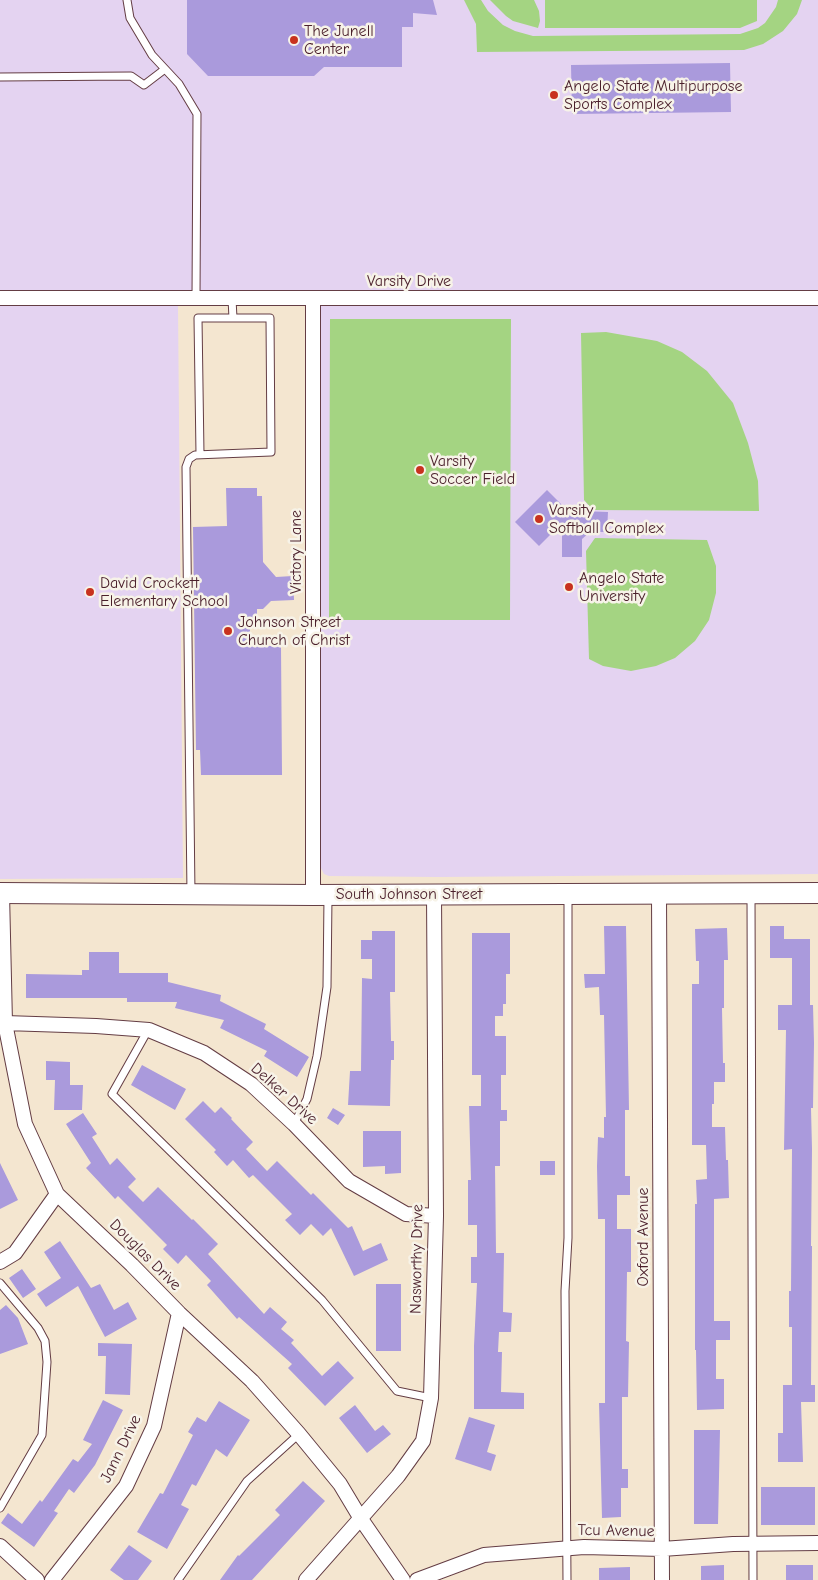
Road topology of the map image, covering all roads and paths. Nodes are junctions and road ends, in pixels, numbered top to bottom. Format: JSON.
{"nodes":[{"id":1,"x":128,"y":0,"type":"edge"},
{"id":2,"x":165,"y":69,"type":"junction"},
{"id":3,"x":0,"y":77,"type":"edge"},
{"id":4,"x":0,"y":298,"type":"edge"},
{"id":5,"x":818,"y":298,"type":"edge"},
{"id":6,"x":196,"y":299,"type":"junction"},
{"id":7,"x":232,"y":299,"type":"junction"},
{"id":8,"x":313,"y":299,"type":"junction"},
{"id":9,"x":233,"y":318,"type":"junction"},
{"id":10,"x":200,"y":454,"type":"junction"},
{"id":11,"x":1,"y":893,"type":"edge"},
{"id":12,"x":752,"y":893,"type":"junction"},
{"id":13,"x":818,"y":893,"type":"edge"},
{"id":14,"x":191,"y":894,"type":"junction"},
{"id":15,"x":434,"y":894,"type":"junction"},
{"id":16,"x":568,"y":894,"type":"junction"},
{"id":17,"x":659,"y":894,"type":"junction"},
{"id":18,"x":321,"y":895,"type":"junction"},
{"id":19,"x":5,"y":1023,"type":"junction"},
{"id":20,"x":148,"y":1030,"type":"junction"},
{"id":21,"x":294,"y":1124,"type":"junction"},
{"id":22,"x":57,"y":1194,"type":"junction"},
{"id":23,"x":436,"y":1216,"type":"junction"},
{"id":24,"x":0,"y":1262,"type":"edge"},
{"id":25,"x":0,"y":1283,"type":"edge"},
{"id":26,"x":179,"y":1313,"type":"junction"},
{"id":27,"x":432,"y":1398,"type":"junction"},
{"id":28,"x":300,"y":1434,"type":"junction"},
{"id":29,"x":0,"y":1508,"type":"edge"},
{"id":30,"x":361,"y":1519,"type":"junction"},
{"id":31,"x":818,"y":1542,"type":"edge"},
{"id":32,"x":752,"y":1543,"type":"junction"},
{"id":33,"x":0,"y":1546,"type":"edge"},
{"id":34,"x":567,"y":1548,"type":"junction"},
{"id":35,"x":662,"y":1549,"type":"junction"},
{"id":36,"x":37,"y":1580,"type":"edge"},
{"id":37,"x":52,"y":1580,"type":"edge"},
{"id":38,"x":178,"y":1580,"type":"edge"},
{"id":39,"x":306,"y":1580,"type":"edge"},
{"id":40,"x":403,"y":1580,"type":"edge"},
{"id":41,"x":418,"y":1580,"type":"edge"},
{"id":42,"x":567,"y":1580,"type":"edge"},
{"id":43,"x":662,"y":1580,"type":"edge"},
{"id":44,"x":752,"y":1580,"type":"edge"}],
"edges":[{"from":1,"to":2,"type":"lane"},
{"from":2,"to":3,"type":"lane"},
{"from":2,"to":6,"type":"lane"},
{"from":4,"to":6,"type":"street","name":"Varsity Drive"},
{"from":5,"to":8,"type":"street","name":"Varsity Drive"},
{"from":6,"to":7,"type":"street","name":"Varsity Drive"},
{"from":7,"to":8,"type":"street","name":"Varsity Drive"},
{"from":7,"to":9,"type":"lane"},
{"from":8,"to":18,"type":"street","name":"Victory Lane"},
{"from":9,"to":10,"type":"lane"},
{"from":9,"to":10,"type":"lane"},
{"from":10,"to":14,"type":"lane"},
{"from":11,"to":14,"type":"main road","name":"South Johnson Street"},
{"from":11,"to":19,"type":"street","name":"Douglas Drive"},
{"from":12,"to":13,"type":"main road","name":"South Johnson Street"},
{"from":12,"to":17,"type":"main road","name":"South Johnson Street"},
{"from":12,"to":32,"type":"lane"},
{"from":14,"to":18,"type":"main road","name":"South Johnson Street"},
{"from":15,"to":16,"type":"main road","name":"South Johnson Street"},
{"from":15,"to":18,"type":"main road","name":"South Johnson Street"},
{"from":15,"to":23,"type":"street","name":"Nasworthy Drive"},
{"from":16,"to":17,"type":"main road","name":"South Johnson Street"},
{"from":16,"to":34,"type":"lane"},
{"from":17,"to":35,"type":"street","name":"Oxford Avenue"},
{"from":18,"to":21,"type":"lane"},
{"from":19,"to":20,"type":"street","name":"Delker Drive"},
{"from":19,"to":22,"type":"street","name":"Douglas Drive"},
{"from":20,"to":21,"type":"street","name":"Delker Drive"},
{"from":20,"to":27,"type":"lane"},
{"from":21,"to":23,"type":"street","name":"Delker Drive"},
{"from":22,"to":24,"type":"street"},
{"from":22,"to":26,"type":"street","name":"Douglas Drive"},
{"from":23,"to":27,"type":"street","name":"Nasworthy Drive"},
{"from":25,"to":29,"type":"lane"},
{"from":26,"to":28,"type":"street","name":"Douglas Drive"},
{"from":26,"to":37,"type":"street","name":"Jann Drive"},
{"from":27,"to":30,"type":"street","name":"Nasworthy Drive"},
{"from":28,"to":30,"type":"street","name":"Douglas Drive"},
{"from":28,"to":38,"type":"lane"},
{"from":30,"to":39,"type":"street","name":"Nasworthy Drive"},
{"from":30,"to":40,"type":"street","name":"Douglas Drive"},
{"from":31,"to":32,"type":"street","name":"Tcu Avenue"},
{"from":32,"to":35,"type":"street","name":"Tcu Avenue"},
{"from":32,"to":44,"type":"lane"},
{"from":33,"to":36,"type":"street"},
{"from":34,"to":35,"type":"street","name":"Tcu Avenue"},
{"from":34,"to":41,"type":"street","name":"Tcu Avenue"},
{"from":34,"to":42,"type":"lane"},
{"from":35,"to":43,"type":"street","name":"Oxford Avenue"}]}
